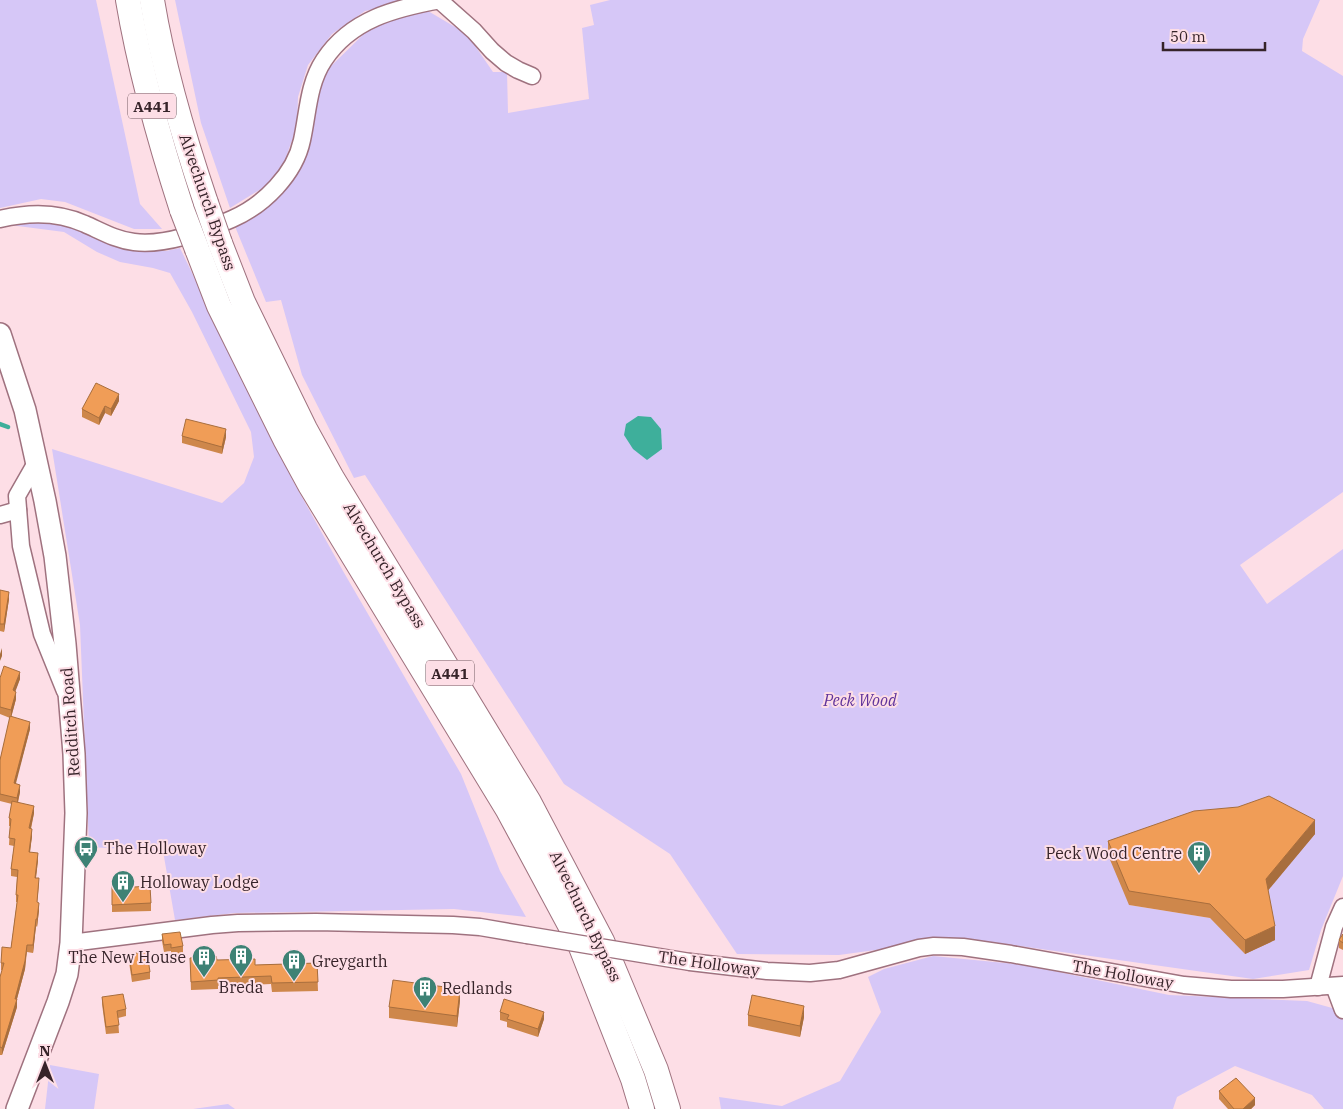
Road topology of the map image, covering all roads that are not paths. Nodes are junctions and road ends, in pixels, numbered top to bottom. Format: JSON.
{"nodes":[{"id":1,"x":128,"y":0,"type":"edge"},
{"id":2,"x":152,"y":0,"type":"edge"},
{"id":3,"x":440,"y":0,"type":"edge"},
{"id":4,"x":532,"y":76,"type":"dead end"},
{"id":5,"x":0,"y":218,"type":"edge"},
{"id":6,"x":0,"y":334,"type":"edge"},
{"id":7,"x":37,"y":461,"type":"junction"},
{"id":8,"x":18,"y":510,"type":"junction"},
{"id":9,"x":0,"y":515,"type":"edge"},
{"id":10,"x":69,"y":703,"type":"junction"},
{"id":11,"x":1343,"y":907,"type":"edge"},
{"id":12,"x":71,"y":943,"type":"junction"},
{"id":13,"x":1332,"y":986,"type":"edge"},
{"id":14,"x":1343,"y":1010,"type":"edge"},
{"id":15,"x":18,"y":1109,"type":"edge"},
{"id":16,"x":642,"y":1109,"type":"edge"},
{"id":17,"x":668,"y":1109,"type":"edge"}],
"edges":[{"from":1,"to":16,"type":"highway","name":"Alvechurch Bypass","number":"A441","bridge":true},
{"from":2,"to":17,"type":"highway","name":"Alvechurch Bypass","number":"A441","bridge":true},
{"from":3,"to":4,"type":"street"},
{"from":3,"to":5,"type":"street"},
{"from":6,"to":7,"type":"main road","name":"Redditch Road"},
{"from":7,"to":8,"type":"street"},
{"from":7,"to":10,"type":"main road","name":"Redditch Road"},
{"from":8,"to":9,"type":"street"},
{"from":8,"to":10,"type":"street"},
{"from":10,"to":12,"type":"main road","name":"Redditch Road"},
{"from":11,"to":13,"type":"street"},
{"from":12,"to":13,"type":"street","name":"The Holloway","bridge":true},
{"from":12,"to":15,"type":"main road","name":"Redditch Road"},
{"from":13,"to":14,"type":"street"}]}
